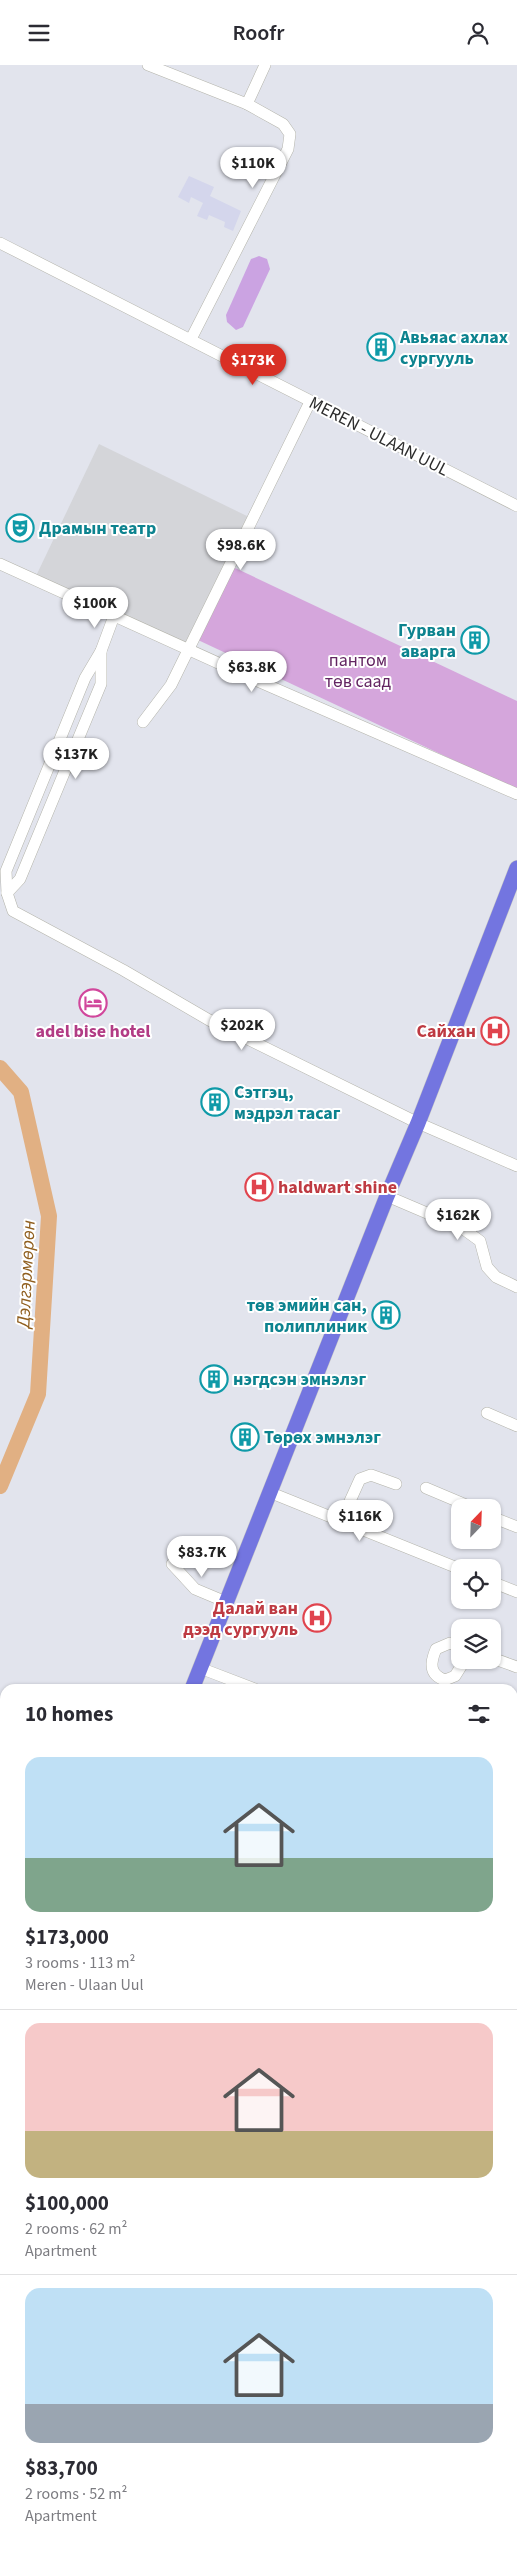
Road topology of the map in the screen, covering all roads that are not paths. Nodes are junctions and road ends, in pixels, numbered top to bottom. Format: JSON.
{"nodes":[{"id":1,"x":148,"y":65,"type":"edge"},
{"id":2,"x":265,"y":65,"type":"edge"},
{"id":3,"x":247,"y":104,"type":"junction"},
{"id":4,"x":0,"y":243,"type":"edge"},
{"id":5,"x":191,"y":339,"type":"junction"},
{"id":6,"x":310,"y":402,"type":"junction"},
{"id":7,"x":517,"y":506,"type":"edge"},
{"id":8,"x":0,"y":564,"type":"edge"},
{"id":9,"x":114,"y":616,"type":"junction"},
{"id":10,"x":188,"y":650,"type":"junction"},
{"id":11,"x":101,"y":651,"type":"junction"},
{"id":12,"x":143,"y":721,"type":"dead end"},
{"id":13,"x":517,"y":795,"type":"edge"},
{"id":14,"x":517,"y":868,"type":"edge"},
{"id":15,"x":7,"y":893,"type":"junction"},
{"id":16,"x":418,"y":1123,"type":"junction"},
{"id":17,"x":517,"y":1166,"type":"edge"},
{"id":18,"x":387,"y":1196,"type":"junction"},
{"id":19,"x":517,"y":1287,"type":"edge"},
{"id":20,"x":487,"y":1413,"type":"dead end"},
{"id":21,"x":517,"y":1426,"type":"edge"},
{"id":22,"x":396,"y":1484,"type":"dead end"},
{"id":23,"x":426,"y":1488,"type":"dead end"},
{"id":24,"x":269,"y":1492,"type":"junction"},
{"id":25,"x":452,"y":1499,"type":"edge"},
{"id":26,"x":341,"y":1521,"type":"junction"},
{"id":27,"x":501,"y":1521,"type":"edge"},
{"id":28,"x":517,"y":1527,"type":"edge"},
{"id":29,"x":172,"y":1564,"type":"dead end"},
{"id":30,"x":451,"y":1565,"type":"edge"},
{"id":31,"x":501,"y":1586,"type":"edge"},
{"id":32,"x":517,"y":1592,"type":"edge"},
{"id":33,"x":226,"y":1602,"type":"junction"},
{"id":34,"x":451,"y":1643,"type":"edge"},
{"id":35,"x":501,"y":1661,"type":"edge"},
{"id":36,"x":517,"y":1667,"type":"edge"},
{"id":37,"x":200,"y":1668,"type":"junction"},
{"id":38,"x":459,"y":1669,"type":"edge"},
{"id":39,"x":194,"y":1684,"type":"edge"},
{"id":40,"x":241,"y":1684,"type":"edge"}],
"edges":[{"from":1,"to":3,"type":"street"},
{"from":2,"to":3,"type":"street"},
{"from":3,"to":5,"type":"street"},
{"from":4,"to":5,"type":"street","name":"MEREN - ULAAN UUL"},
{"from":5,"to":6,"type":"street","name":"MEREN - ULAAN UUL"},
{"from":6,"to":7,"type":"street","name":"MEREN - ULAAN UUL"},
{"from":6,"to":10,"type":"street"},
{"from":8,"to":9,"type":"street"},
{"from":9,"to":10,"type":"street"},
{"from":9,"to":11,"type":"street"},
{"from":10,"to":12,"type":"street"},
{"from":10,"to":13,"type":"street"},
{"from":11,"to":15,"type":"street"},
{"from":11,"to":15,"type":"street"},
{"from":14,"to":16,"type":"main road"},
{"from":15,"to":16,"type":"street"},
{"from":16,"to":17,"type":"street"},
{"from":16,"to":18,"type":"main road"},
{"from":18,"to":19,"type":"street"},
{"from":18,"to":24,"type":"main road"},
{"from":20,"to":21,"type":"street"},
{"from":22,"to":26,"type":"street"},
{"from":23,"to":25,"type":"street"},
{"from":24,"to":26,"type":"street"},
{"from":24,"to":33,"type":"main road"},
{"from":26,"to":30,"type":"street"},
{"from":27,"to":28,"type":"street"},
{"from":29,"to":33,"type":"street"},
{"from":31,"to":32,"type":"street"},
{"from":33,"to":37,"type":"main road"},
{"from":34,"to":38,"type":"street"},
{"from":35,"to":36,"type":"street"},
{"from":37,"to":39,"type":"main road"},
{"from":37,"to":40,"type":"street"}]}
